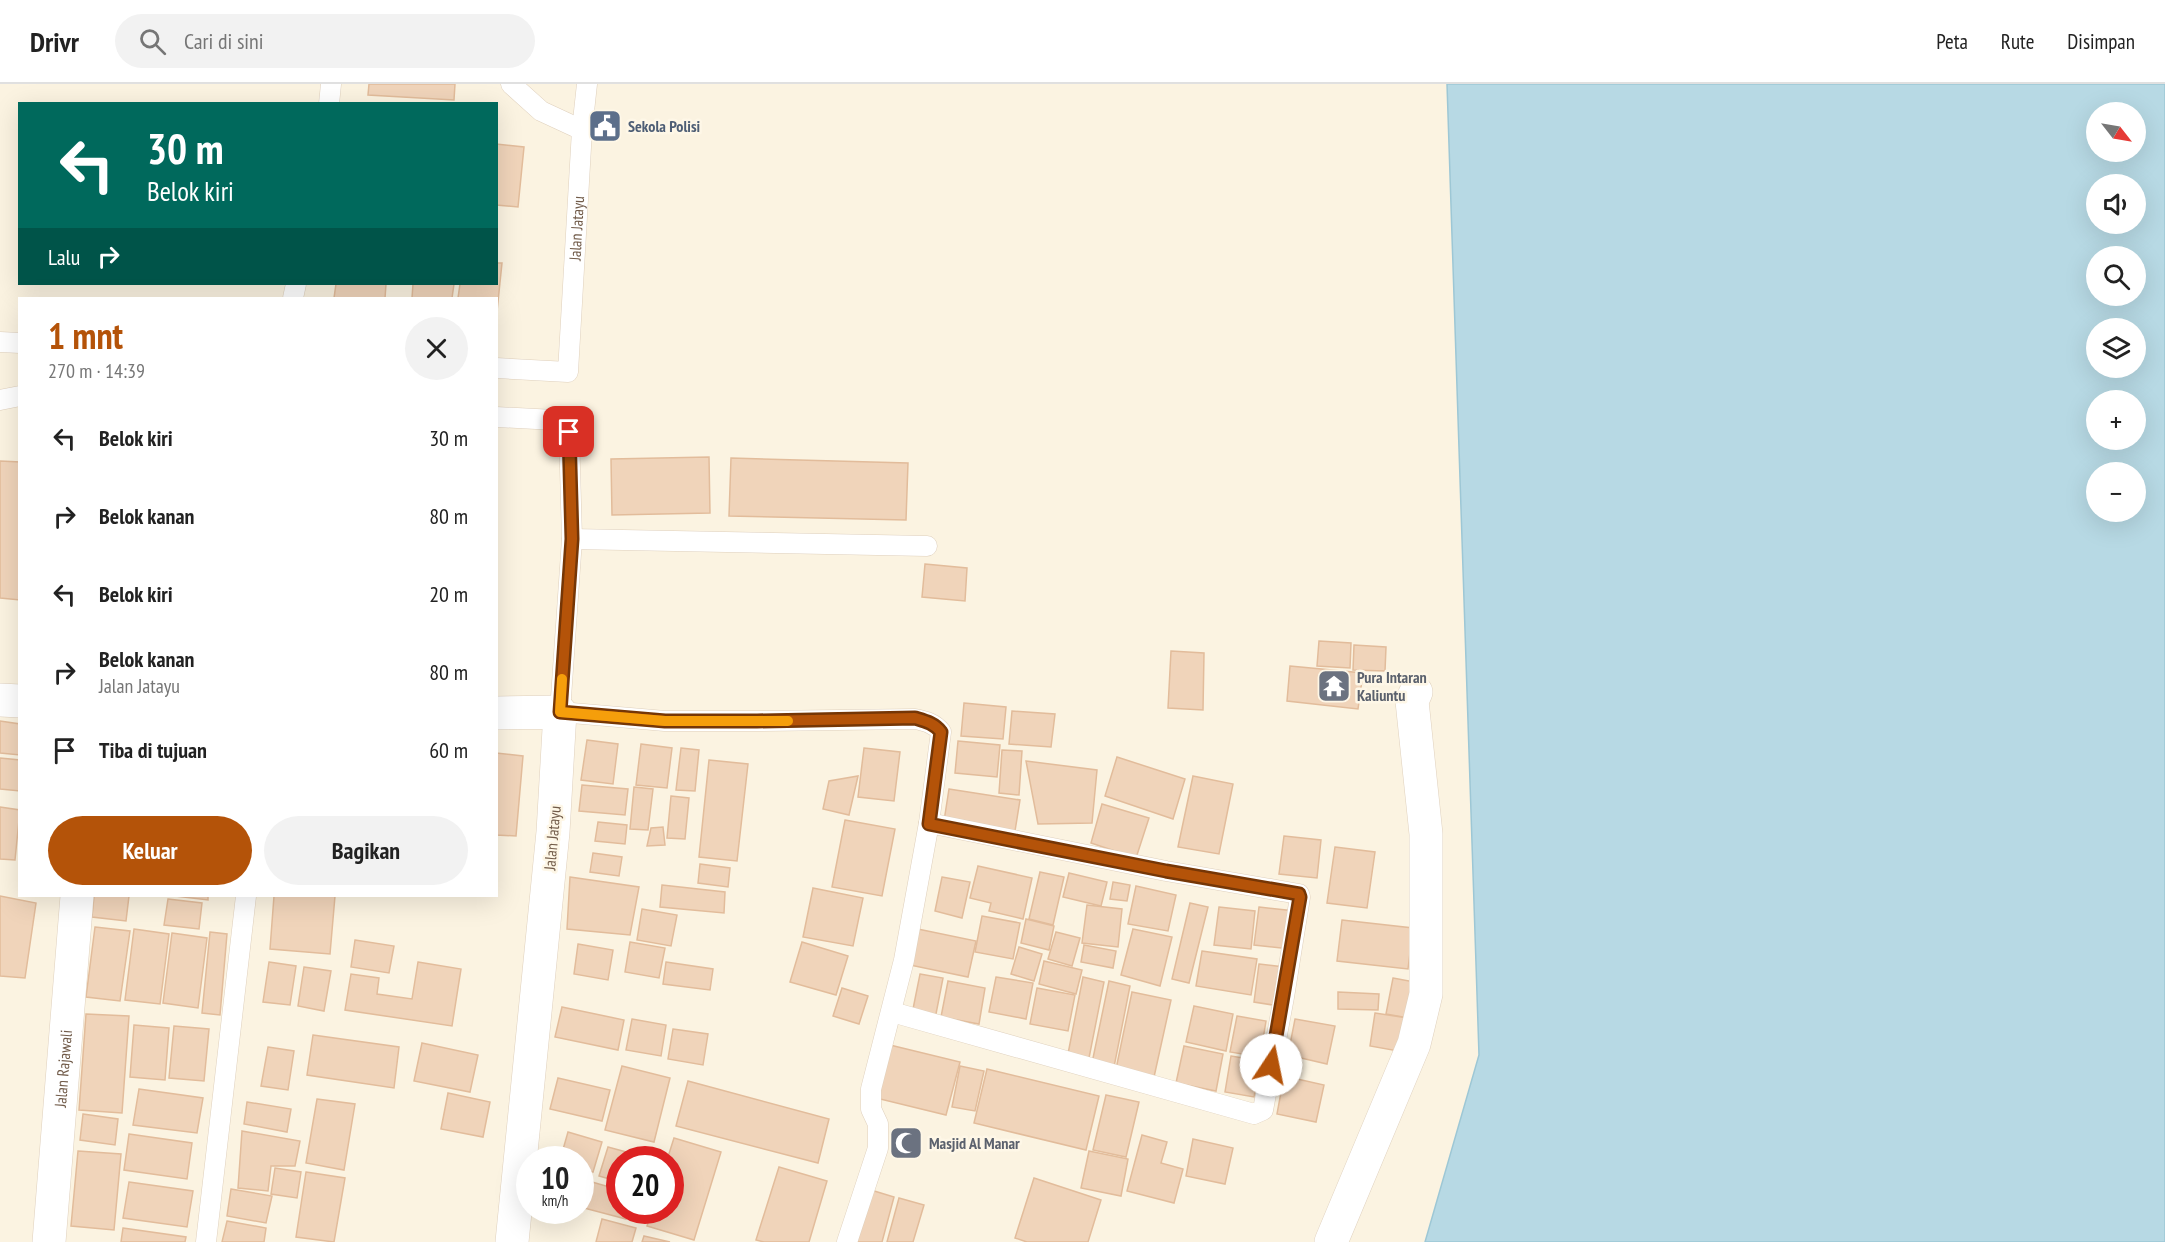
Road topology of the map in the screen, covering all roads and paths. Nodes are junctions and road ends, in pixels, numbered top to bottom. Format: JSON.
{"nodes":[{"id":1,"x":331,"y":84,"type":"edge"},
{"id":2,"x":511,"y":84,"type":"edge"},
{"id":3,"x":587,"y":84,"type":"edge"},
{"id":4,"x":328,"y":102,"type":"edge"},
{"id":5,"x":582,"y":129,"type":"junction"},
{"id":6,"x":0,"y":342,"type":"edge"},
{"id":7,"x":18,"y":343,"type":"edge"},
{"id":8,"x":498,"y":368,"type":"edge"},
{"id":9,"x":18,"y":396,"type":"edge"},
{"id":10,"x":0,"y":400,"type":"edge"},
{"id":11,"x":498,"y":417,"type":"edge"},
{"id":12,"x":572,"y":539,"type":"junction"},
{"id":13,"x":927,"y":546,"type":"dead end"},
{"id":14,"x":1416,"y":692,"type":"dead end"},
{"id":15,"x":0,"y":699,"type":"edge"},
{"id":16,"x":18,"y":701,"type":"edge"},
{"id":17,"x":560,"y":712,"type":"junction"},
{"id":18,"x":498,"y":713,"type":"edge"},
{"id":19,"x":929,"y":824,"type":"junction"},
{"id":20,"x":77,"y":897,"type":"edge"},
{"id":21,"x":246,"y":897,"type":"edge"},
{"id":22,"x":892,"y":1012,"type":"junction"},
{"id":23,"x":49,"y":1242,"type":"edge"},
{"id":24,"x":206,"y":1242,"type":"edge"},
{"id":25,"x":512,"y":1242,"type":"edge"},
{"id":26,"x":847,"y":1242,"type":"edge"},
{"id":27,"x":1331,"y":1242,"type":"edge"}],
"edges":[{"from":1,"to":4,"type":"lane"},
{"from":2,"to":5,"type":"lane"},
{"from":3,"to":5,"type":"lane","name":"Jalan Jatayu"},
{"from":5,"to":8,"type":"lane","name":"Jalan Jatayu"},
{"from":6,"to":7,"type":"lane"},
{"from":9,"to":10,"type":"lane"},
{"from":11,"to":12,"type":"lane","name":"Jalan Jatayu"},
{"from":12,"to":13,"type":"lane"},
{"from":12,"to":17,"type":"lane","name":"Jalan Jatayu"},
{"from":14,"to":27,"type":"street"},
{"from":15,"to":16,"type":"street"},
{"from":17,"to":18,"type":"street"},
{"from":17,"to":19,"type":"lane"},
{"from":17,"to":25,"type":"street","name":"Jalan Jatayu"},
{"from":19,"to":22,"type":"lane"},
{"from":19,"to":22,"type":"lane"},
{"from":20,"to":23,"type":"street","name":"Jalan Rajawali"},
{"from":21,"to":24,"type":"lane"},
{"from":22,"to":26,"type":"lane"}]}
